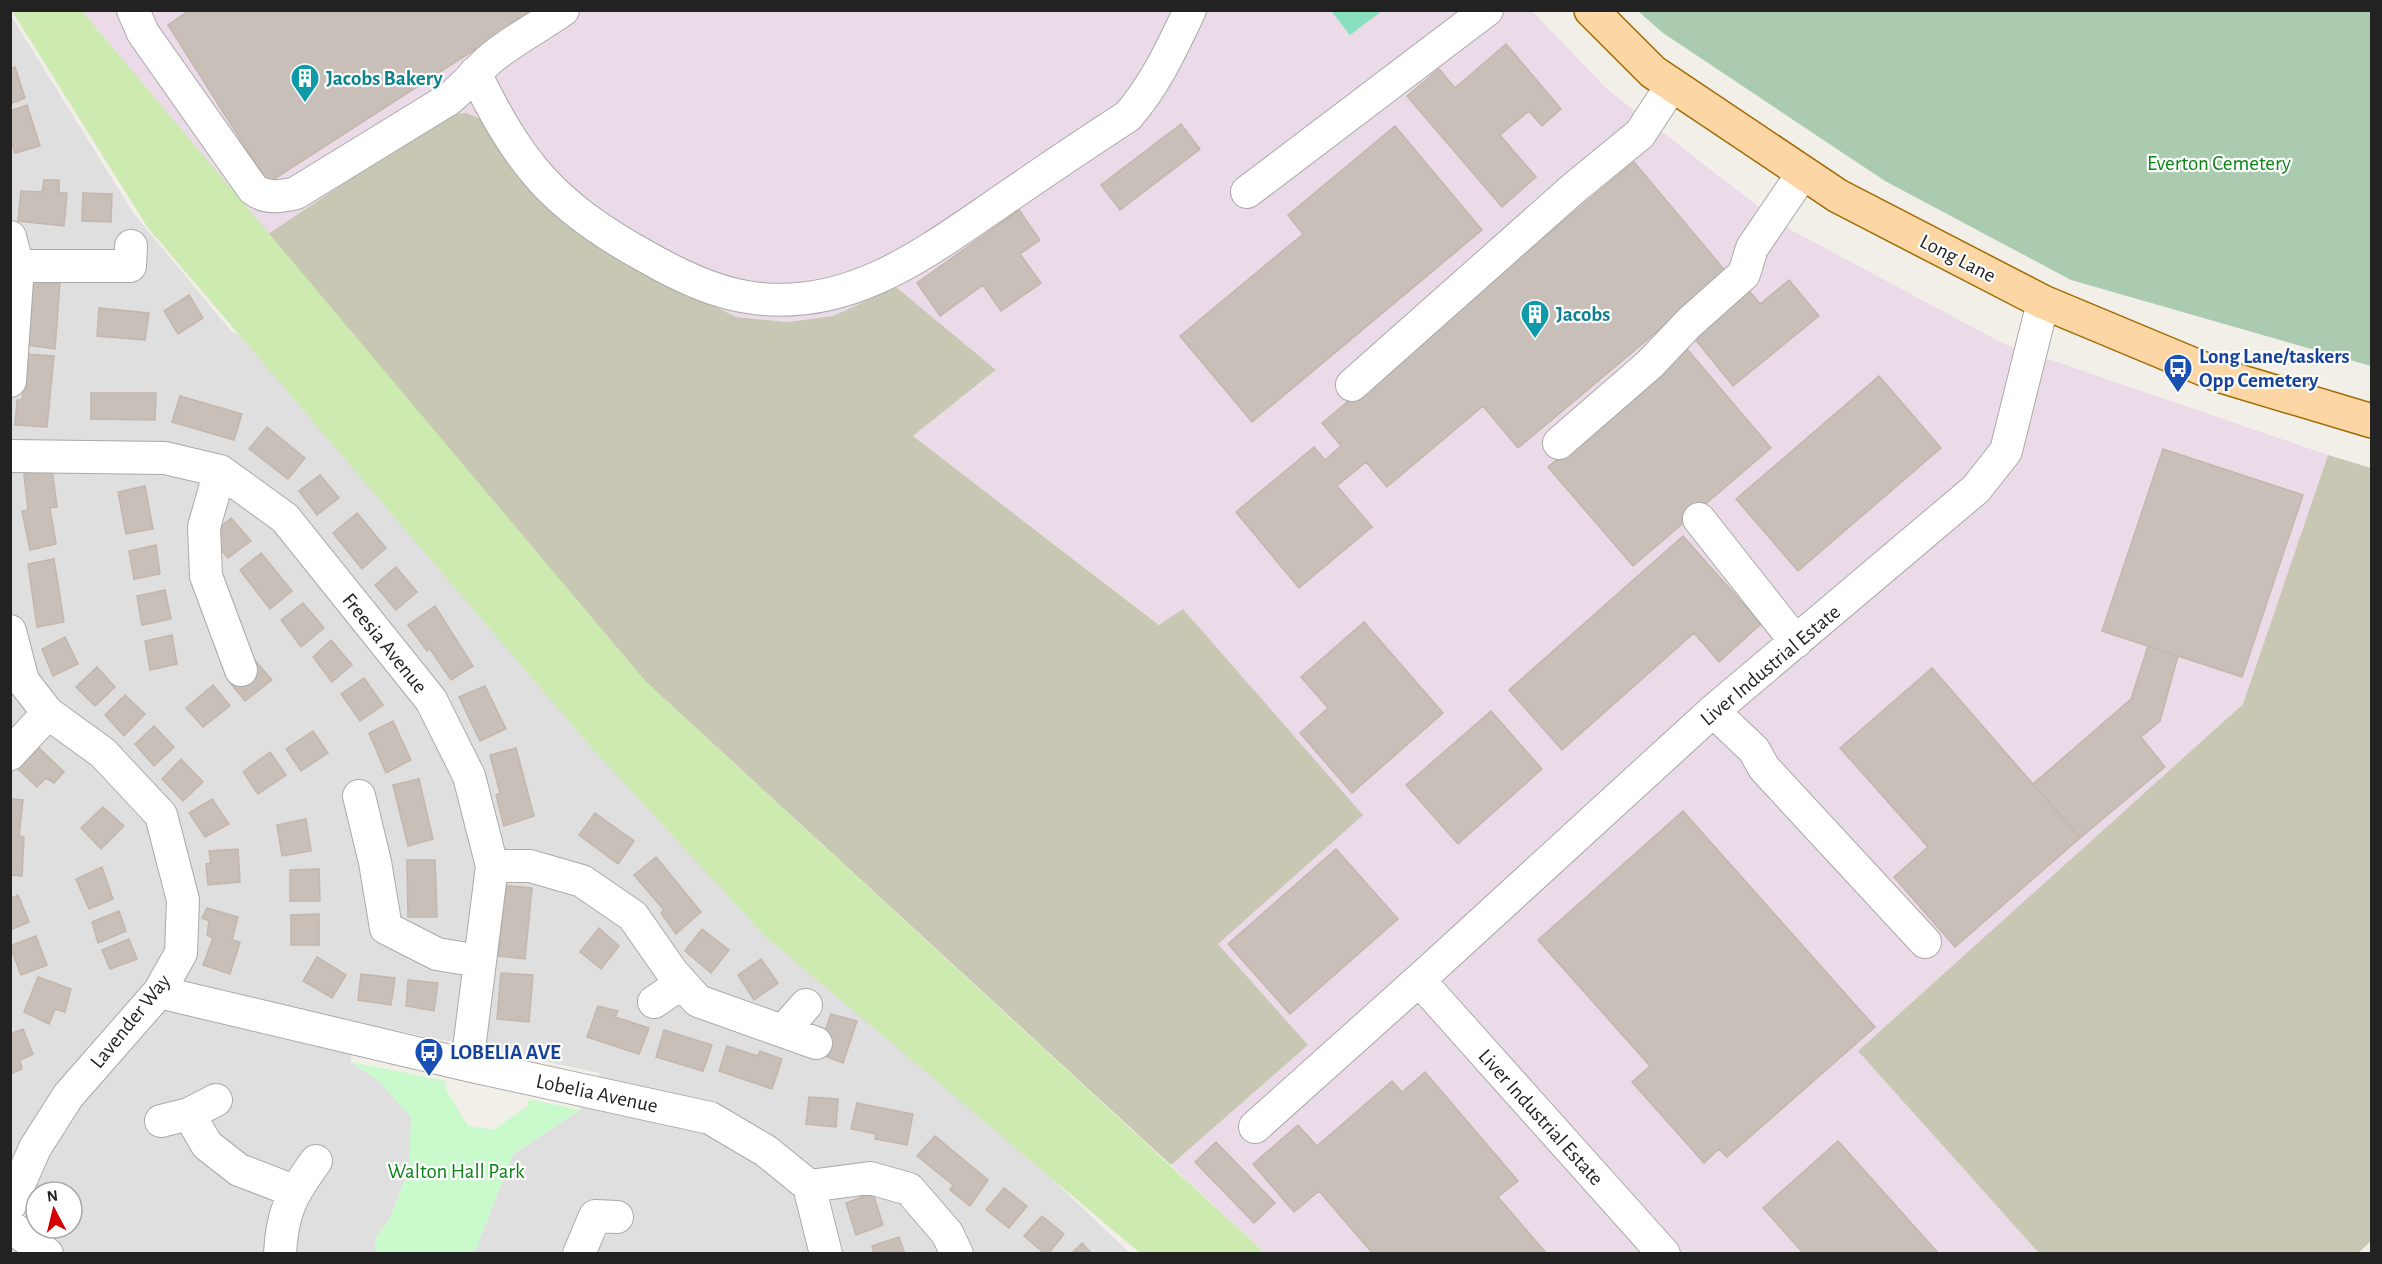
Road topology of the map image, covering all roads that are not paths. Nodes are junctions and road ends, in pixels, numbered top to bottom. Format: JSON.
{"nodes":[{"id":1,"x":133,"y":10,"type":"edge"},
{"id":2,"x":563,"y":10,"type":"edge"},
{"id":3,"x":1190,"y":10,"type":"edge"},
{"id":4,"x":1487,"y":10,"type":"edge"},
{"id":5,"x":1591,"y":10,"type":"edge"},
{"id":6,"x":475,"y":73,"type":"junction"},
{"id":7,"x":1672,"y":85,"type":"junction"},
{"id":8,"x":1803,"y":173,"type":"junction"},
{"id":9,"x":1247,"y":192,"type":"dead end"},
{"id":10,"x":131,"y":246,"type":"dead end"},
{"id":11,"x":14,"y":252,"type":"edge"},
{"id":12,"x":2043,"y":302,"type":"junction"},
{"id":13,"x":10,"y":381,"type":"edge"},
{"id":14,"x":1352,"y":386,"type":"dead end"},
{"id":15,"x":2372,"y":421,"type":"edge"},
{"id":16,"x":1559,"y":443,"type":"dead end"},
{"id":17,"x":10,"y":456,"type":"edge"},
{"id":18,"x":220,"y":471,"type":"junction"},
{"id":19,"x":1699,"y":519,"type":"dead end"},
{"id":20,"x":10,"y":630,"type":"edge"},
{"id":21,"x":1796,"y":642,"type":"junction"},
{"id":22,"x":241,"y":669,"type":"dead end"},
{"id":23,"x":1713,"y":711,"type":"junction"},
{"id":24,"x":48,"y":713,"type":"junction"},
{"id":25,"x":10,"y":754,"type":"edge"},
{"id":26,"x":354,"y":813,"type":"dead end"},
{"id":27,"x":492,"y":866,"type":"junction"},
{"id":28,"x":1925,"y":942,"type":"dead end"},
{"id":29,"x":479,"y":962,"type":"junction"},
{"id":30,"x":1419,"y":980,"type":"junction"},
{"id":31,"x":682,"y":983,"type":"junction"},
{"id":32,"x":159,"y":992,"type":"junction"},
{"id":33,"x":654,"y":1002,"type":"dead end"},
{"id":34,"x":806,"y":1005,"type":"dead end"},
{"id":35,"x":783,"y":1031,"type":"junction"},
{"id":36,"x":816,"y":1043,"type":"dead end"},
{"id":37,"x":467,"y":1065,"type":"junction"},
{"id":38,"x":189,"y":1111,"type":"dead end"},
{"id":39,"x":1255,"y":1127,"type":"dead end"},
{"id":40,"x":316,"y":1161,"type":"dead end"},
{"id":41,"x":809,"y":1186,"type":"junction"},
{"id":42,"x":294,"y":1191,"type":"junction"},
{"id":43,"x":10,"y":1205,"type":"edge"},
{"id":44,"x":617,"y":1218,"type":"dead end"},
{"id":45,"x":10,"y":1226,"type":"edge"},
{"id":46,"x":47,"y":1254,"type":"edge"},
{"id":47,"x":280,"y":1254,"type":"edge"},
{"id":48,"x":579,"y":1254,"type":"edge"},
{"id":49,"x":826,"y":1254,"type":"edge"},
{"id":50,"x":957,"y":1254,"type":"edge"},
{"id":51,"x":1664,"y":1254,"type":"edge"}],
"edges":[{"from":1,"to":6,"type":"street"},
{"from":2,"to":6,"type":"street"},
{"from":3,"to":6,"type":"street"},
{"from":4,"to":9,"type":"street"},
{"from":5,"to":7,"type":"main road","name":"Long Lane"},
{"from":7,"to":8,"type":"main road","name":"Long Lane"},
{"from":7,"to":14,"type":"street"},
{"from":8,"to":12,"type":"main road","name":"Long Lane"},
{"from":8,"to":16,"type":"street"},
{"from":10,"to":11,"type":"street"},
{"from":11,"to":13,"type":"street"},
{"from":12,"to":15,"type":"main road","name":"Long Lane"},
{"from":12,"to":21,"type":"street","name":"Liver Industrial Estate"},
{"from":17,"to":18,"type":"street","name":"Freesia Avenue"},
{"from":18,"to":22,"type":"street"},
{"from":18,"to":27,"type":"street","name":"Freesia Avenue"},
{"from":19,"to":21,"type":"street"},
{"from":20,"to":24,"type":"street","name":"Lavender Way"},
{"from":21,"to":23,"type":"street","name":"Liver Industrial Estate"},
{"from":23,"to":28,"type":"street"},
{"from":23,"to":30,"type":"street","name":"Liver Industrial Estate"},
{"from":24,"to":25,"type":"street"},
{"from":24,"to":32,"type":"street","name":"Lavender Way"},
{"from":26,"to":29,"type":"street"},
{"from":27,"to":29,"type":"street","name":"Freesia Avenue"},
{"from":27,"to":31,"type":"street"},
{"from":29,"to":37,"type":"street","name":"Freesia Avenue"},
{"from":30,"to":39,"type":"street","name":"Liver Industrial Estate"},
{"from":30,"to":51,"type":"street","name":"Liver Industrial Estate"},
{"from":31,"to":33,"type":"street"},
{"from":31,"to":35,"type":"street"},
{"from":32,"to":37,"type":"street","name":"Lobelia Avenue"},
{"from":32,"to":43,"type":"street","name":"Lavender Way"},
{"from":34,"to":35,"type":"street"},
{"from":35,"to":36,"type":"street"},
{"from":37,"to":41,"type":"street","name":"Lobelia Avenue"},
{"from":38,"to":42,"type":"street"},
{"from":40,"to":42,"type":"street"},
{"from":41,"to":49,"type":"street"},
{"from":41,"to":50,"type":"street"},
{"from":42,"to":47,"type":"street"},
{"from":44,"to":48,"type":"street"},
{"from":45,"to":46,"type":"street"}]}
